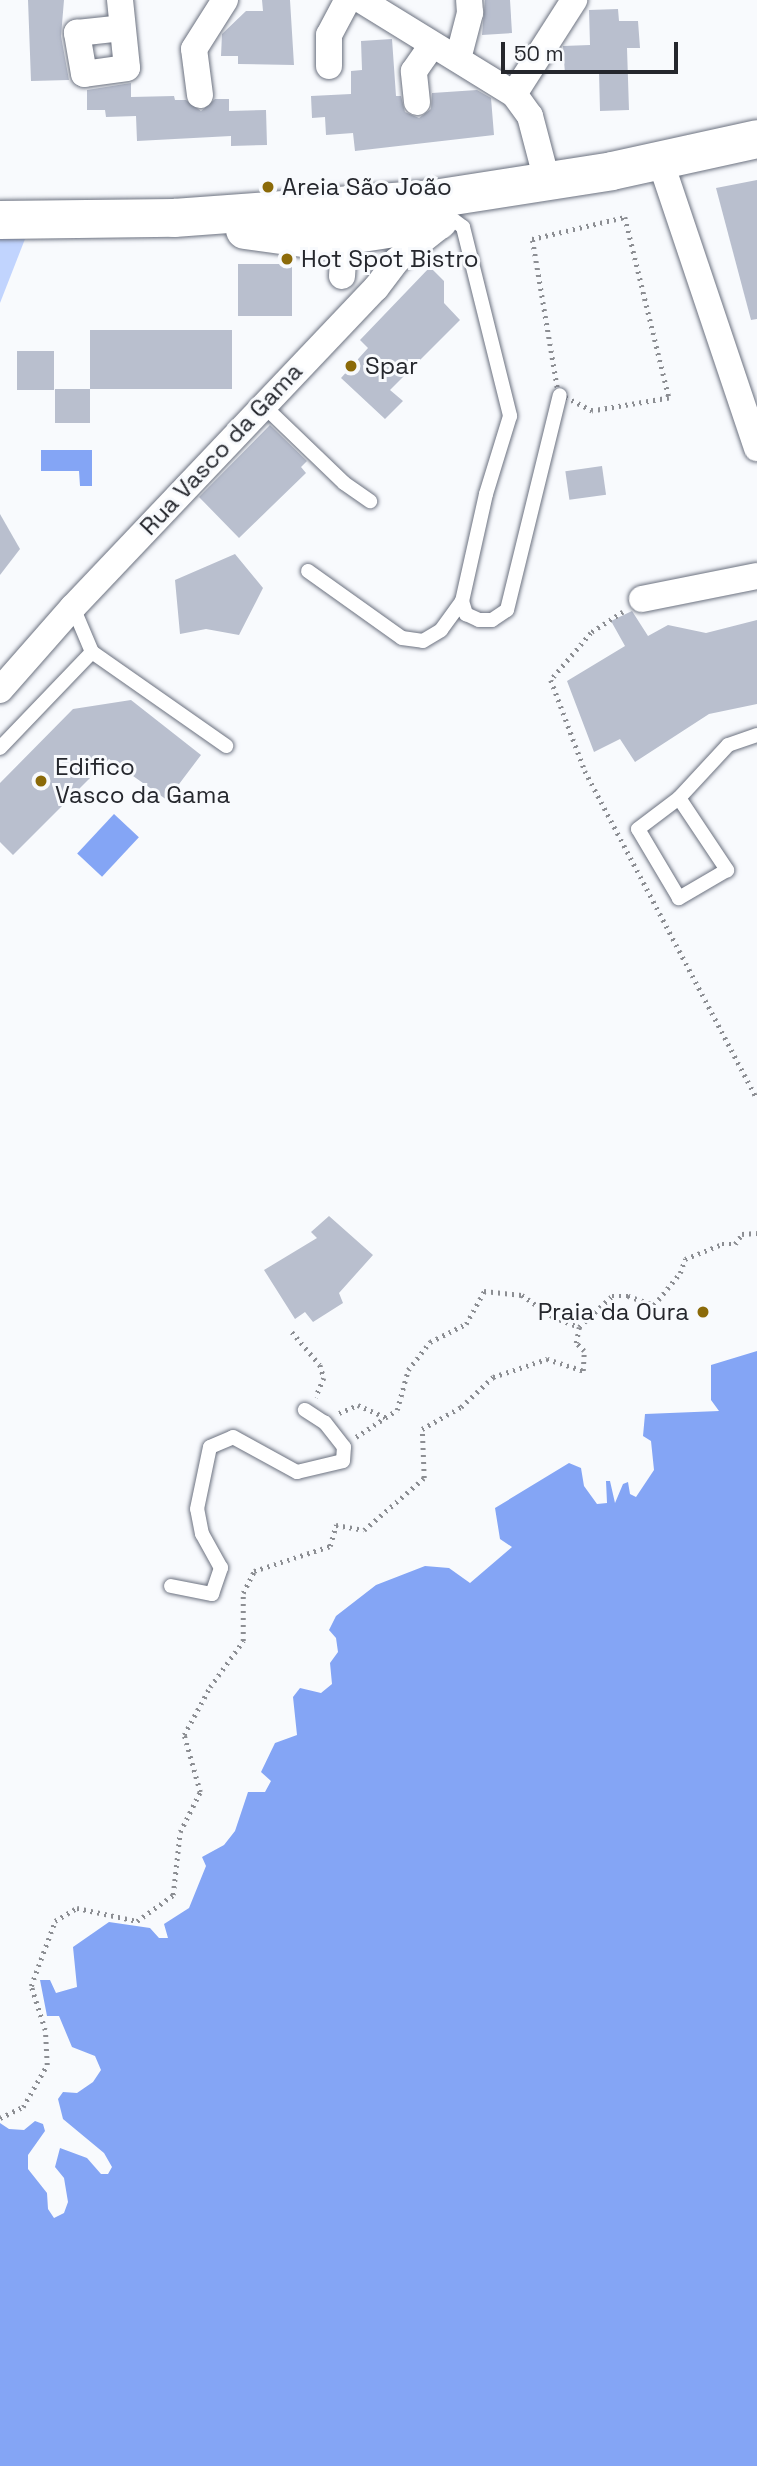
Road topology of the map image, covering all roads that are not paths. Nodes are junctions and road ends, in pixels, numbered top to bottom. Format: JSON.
{"nodes":[{"id":1,"x":120,"y":0,"type":"edge"},
{"id":2,"x":225,"y":0,"type":"edge"},
{"id":3,"x":348,"y":0,"type":"edge"},
{"id":4,"x":361,"y":0,"type":"edge"},
{"id":5,"x":469,"y":0,"type":"edge"},
{"id":6,"x":574,"y":0,"type":"edge"},
{"id":7,"x":122,"y":28,"type":"dead end"},
{"id":8,"x":432,"y":45,"type":"junction"},
{"id":9,"x":458,"y":59,"type":"junction"},
{"id":10,"x":329,"y":66,"type":"dead end"},
{"id":11,"x":514,"y":94,"type":"junction"},
{"id":12,"x":200,"y":95,"type":"dead end"},
{"id":13,"x":418,"y":102,"type":"dead end"},
{"id":14,"x":757,"y":139,"type":"edge"},
{"id":15,"x":716,"y":150,"type":"junction"},
{"id":16,"x":757,"y":150,"type":"edge"},
{"id":17,"x":660,"y":160,"type":"junction"},
{"id":18,"x":547,"y":181,"type":"junction"},
{"id":19,"x":455,"y":206,"type":"junction"},
{"id":20,"x":246,"y":213,"type":"junction"},
{"id":21,"x":174,"y":218,"type":"junction"},
{"id":22,"x":0,"y":220,"type":"edge"},
{"id":23,"x":304,"y":239,"type":"junction"},
{"id":24,"x":369,"y":239,"type":"junction"},
{"id":25,"x":342,"y":275,"type":"junction"},
{"id":26,"x":322,"y":342,"type":"junction"},
{"id":27,"x":560,"y":395,"type":"road end"},
{"id":28,"x":263,"y":405,"type":"junction"},
{"id":29,"x":757,"y":448,"type":"edge"},
{"id":30,"x":370,"y":501,"type":"dead end"},
{"id":31,"x":308,"y":570,"type":"dead end"},
{"id":32,"x":757,"y":576,"type":"edge"},
{"id":33,"x":642,"y":599,"type":"road end"},
{"id":34,"x":462,"y":601,"type":"junction"},
{"id":35,"x":73,"y":607,"type":"junction"},
{"id":36,"x":92,"y":652,"type":"junction"},
{"id":37,"x":0,"y":690,"type":"edge"},
{"id":38,"x":757,"y":735,"type":"edge"},
{"id":39,"x":226,"y":746,"type":"dead end"},
{"id":40,"x":0,"y":748,"type":"edge"},
{"id":41,"x":679,"y":798,"type":"junction"},
{"id":42,"x":304,"y":1410,"type":"dead end"},
{"id":43,"x":171,"y":1586,"type":"dead end"}],
"edges":[{"from":1,"to":7,"type":"street"},
{"from":2,"to":12,"type":"street"},
{"from":3,"to":10,"type":"street"},
{"from":4,"to":8,"type":"street"},
{"from":5,"to":9,"type":"street"},
{"from":6,"to":11,"type":"street"},
{"from":8,"to":9,"type":"street"},
{"from":8,"to":13,"type":"street"},
{"from":9,"to":11,"type":"street"},
{"from":11,"to":18,"type":"street"},
{"from":14,"to":15,"type":"street"},
{"from":15,"to":16,"type":"street"},
{"from":15,"to":17,"type":"street"},
{"from":17,"to":18,"type":"street"},
{"from":17,"to":29,"type":"street"},
{"from":18,"to":19,"type":"street"},
{"from":19,"to":20,"type":"street"},
{"from":19,"to":24,"type":"street"},
{"from":19,"to":34,"type":"lane"},
{"from":20,"to":21,"type":"street"},
{"from":20,"to":24,"type":"street"},
{"from":21,"to":22,"type":"street"},
{"from":21,"to":23,"type":"street"},
{"from":23,"to":24,"type":"street"},
{"from":23,"to":25,"type":"street"},
{"from":24,"to":25,"type":"street"},
{"from":24,"to":26,"type":"street","name":"Rua Vasco da Gama"},
{"from":25,"to":26,"type":"street"},
{"from":26,"to":28,"type":"street","name":"Rua Vasco da Gama"},
{"from":27,"to":34,"type":"lane"},
{"from":28,"to":30,"type":"lane"},
{"from":28,"to":35,"type":"street","name":"Rua Vasco da Gama"},
{"from":31,"to":34,"type":"lane"},
{"from":32,"to":33,"type":"street"},
{"from":35,"to":36,"type":"lane"},
{"from":35,"to":37,"type":"street","name":"Rua Vasco da Gama"},
{"from":36,"to":39,"type":"lane"},
{"from":36,"to":40,"type":"lane"},
{"from":38,"to":41,"type":"lane"},
{"from":41,"to":41,"type":"lane"},
{"from":42,"to":43,"type":"lane"}]}
